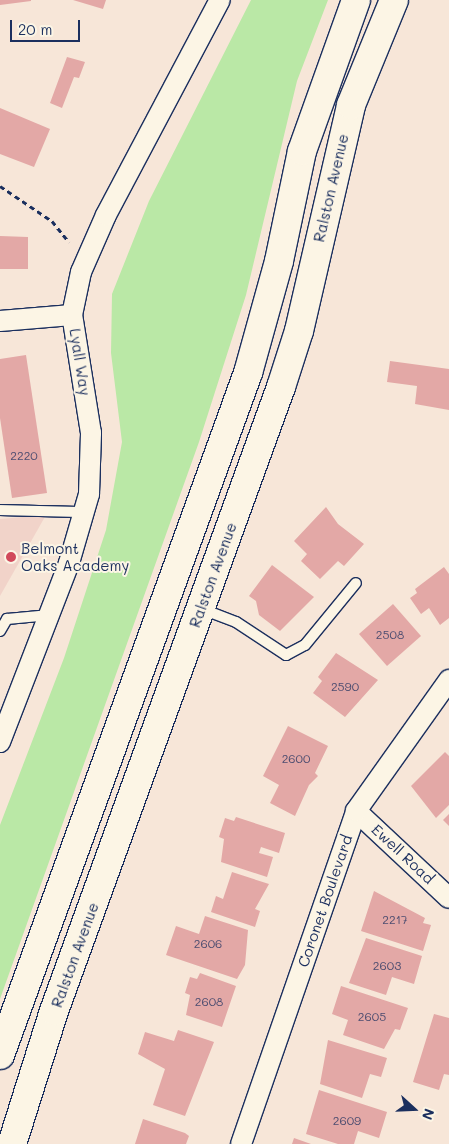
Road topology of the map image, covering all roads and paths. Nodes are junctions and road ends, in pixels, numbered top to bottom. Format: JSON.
{"nodes":[{"id":1,"x":220,"y":0,"type":"edge"},
{"id":2,"x":356,"y":0,"type":"edge"},
{"id":3,"x":394,"y":0,"type":"edge"},
{"id":4,"x":0,"y":186,"type":"edge"},
{"id":5,"x":69,"y":242,"type":"dead end"},
{"id":6,"x":72,"y":315,"type":"junction"},
{"id":7,"x":0,"y":321,"type":"edge"},
{"id":8,"x":0,"y":510,"type":"edge"},
{"id":9,"x":84,"y":512,"type":"junction"},
{"id":10,"x":356,"y":583,"type":"dead end"},
{"id":11,"x":201,"y":609,"type":"junction"},
{"id":12,"x":50,"y":615,"type":"junction"},
{"id":13,"x":0,"y":631,"type":"edge"},
{"id":14,"x":449,"y":680,"type":"edge"},
{"id":15,"x":0,"y":742,"type":"edge"},
{"id":16,"x":356,"y":811,"type":"junction"},
{"id":17,"x":449,"y":898,"type":"edge"},
{"id":18,"x":0,"y":1055,"type":"edge"},
{"id":19,"x":12,"y":1144,"type":"edge"},
{"id":20,"x":241,"y":1144,"type":"edge"}],
"edges":[{"from":1,"to":6,"type":"street","name":"Lyall Way"},
{"from":2,"to":18,"type":"main road"},
{"from":3,"to":11,"type":"main road","name":"Ralston Avenue"},
{"from":4,"to":5,"type":"path"},
{"from":6,"to":7,"type":"street"},
{"from":6,"to":9,"type":"street","name":"Lyall Way"},
{"from":8,"to":9,"type":"lane"},
{"from":9,"to":12,"type":"street","name":"Lyall Way"},
{"from":10,"to":11,"type":"lane"},
{"from":11,"to":19,"type":"main road","name":"Ralston Avenue"},
{"from":12,"to":13,"type":"lane"},
{"from":12,"to":15,"type":"street","name":"Lyall Way"},
{"from":14,"to":16,"type":"street","name":"Coronet Boulevard"},
{"from":16,"to":17,"type":"street","name":"Ewell Road"},
{"from":16,"to":20,"type":"street","name":"Coronet Boulevard"}]}
